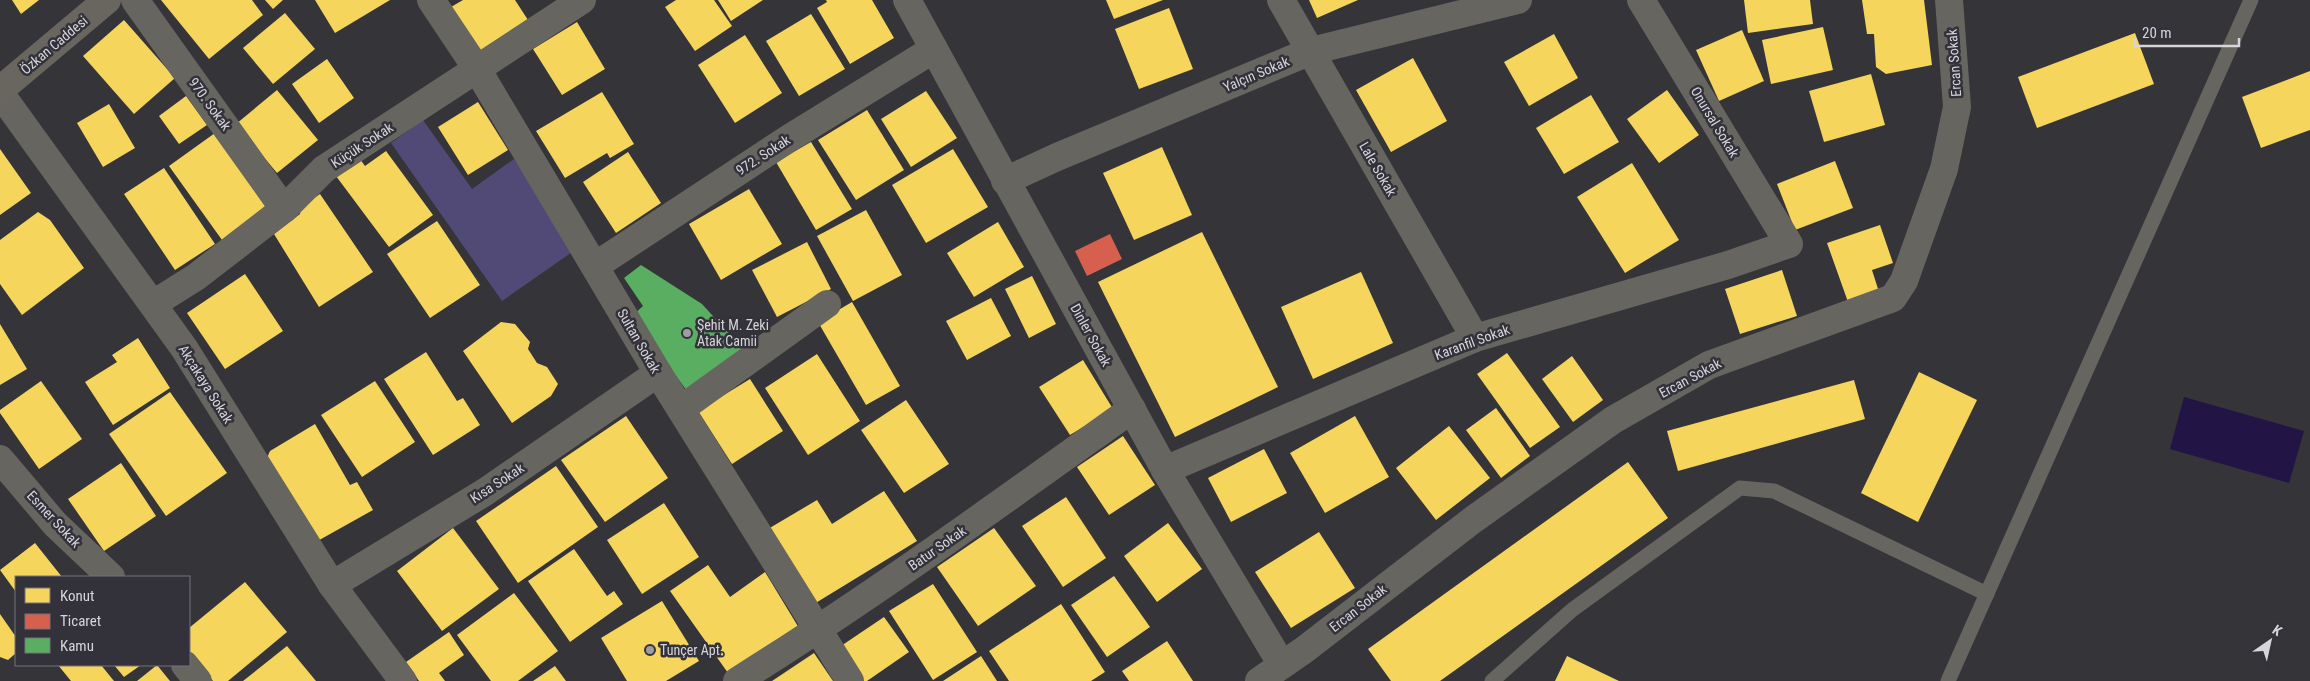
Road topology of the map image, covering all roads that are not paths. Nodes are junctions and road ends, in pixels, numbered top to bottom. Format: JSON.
{"nodes":[{"id":1,"x":107,"y":0,"type":"edge"},
{"id":2,"x":135,"y":0,"type":"edge"},
{"id":3,"x":431,"y":0,"type":"edge"},
{"id":4,"x":582,"y":0,"type":"edge"},
{"id":5,"x":907,"y":0,"type":"edge"},
{"id":6,"x":1281,"y":0,"type":"edge"},
{"id":7,"x":1518,"y":0,"type":"edge"},
{"id":8,"x":1641,"y":0,"type":"edge"},
{"id":9,"x":1949,"y":0,"type":"edge"},
{"id":10,"x":2251,"y":0,"type":"edge"},
{"id":11,"x":934,"y":49,"type":"junction"},
{"id":12,"x":1311,"y":51,"type":"junction"},
{"id":13,"x":477,"y":69,"type":"junction"},
{"id":14,"x":0,"y":92,"type":"edge"},
{"id":15,"x":1005,"y":181,"type":"junction"},
{"id":16,"x":284,"y":209,"type":"junction"},
{"id":17,"x":1789,"y":244,"type":"joint"},
{"id":18,"x":596,"y":266,"type":"junction"},
{"id":19,"x":153,"y":304,"type":"junction"},
{"id":20,"x":827,"y":304,"type":"dead end"},
{"id":21,"x":1475,"y":338,"type":"junction"},
{"id":22,"x":658,"y":374,"type":"junction"},
{"id":23,"x":681,"y":409,"type":"junction"},
{"id":24,"x":1132,"y":409,"type":"junction"},
{"id":25,"x":0,"y":459,"type":"edge"},
{"id":26,"x":1165,"y":470,"type":"junction"},
{"id":27,"x":110,"y":576,"type":"edge"},
{"id":28,"x":332,"y":585,"type":"junction"},
{"id":29,"x":1987,"y":594,"type":"junction"},
{"id":30,"x":818,"y":631,"type":"junction"},
{"id":31,"x":186,"y":666,"type":"edge"},
{"id":32,"x":1282,"y":666,"type":"junction"},
{"id":33,"x":198,"y":681,"type":"edge"},
{"id":34,"x":403,"y":681,"type":"edge"},
{"id":35,"x":738,"y":681,"type":"edge"},
{"id":36,"x":850,"y":681,"type":"edge"},
{"id":37,"x":1259,"y":681,"type":"edge"},
{"id":38,"x":1492,"y":681,"type":"edge"},
{"id":39,"x":1948,"y":681,"type":"edge"}],
"edges":[{"from":1,"to":14,"type":"street","name":"Özkan Caddesi"},
{"from":2,"to":16,"type":"street","name":"970. Sokak"},
{"from":3,"to":13,"type":"street","name":"Sultan Sokak"},
{"from":4,"to":13,"type":"street","name":"Küçük Sokak"},
{"from":5,"to":11,"type":"street","name":"Dinler Sokak"},
{"from":6,"to":12,"type":"street","name":"Lale Sokak"},
{"from":7,"to":12,"type":"street","name":"Yalçın Sokak"},
{"from":8,"to":17,"type":"street","name":"Onursal Sokak"},
{"from":9,"to":32,"type":"street","name":"Ercan Sokak"},
{"from":10,"to":29,"type":"lane"},
{"from":11,"to":15,"type":"street","name":"Dinler Sokak"},
{"from":11,"to":18,"type":"street","name":"972. Sokak"},
{"from":12,"to":15,"type":"street","name":"Yalçın Sokak"},
{"from":12,"to":21,"type":"street","name":"Lale Sokak"},
{"from":13,"to":16,"type":"street","name":"Küçük Sokak"},
{"from":13,"to":18,"type":"street","name":"Sultan Sokak"},
{"from":14,"to":19,"type":"street","name":"Akçakaya Sokak"},
{"from":15,"to":24,"type":"street","name":"Dinler Sokak"},
{"from":16,"to":19,"type":"street","name":"Küçük Sokak"},
{"from":17,"to":21,"type":"street","name":"Karanfil Sokak"},
{"from":18,"to":22,"type":"street","name":"Sultan Sokak"},
{"from":19,"to":28,"type":"street","name":"Akçakaya Sokak"},
{"from":20,"to":23,"type":"street"},
{"from":21,"to":26,"type":"street","name":"Karanfil Sokak"},
{"from":22,"to":23,"type":"street","name":"Sultan Sokak"},
{"from":22,"to":28,"type":"street","name":"Kısa Sokak"},
{"from":23,"to":30,"type":"street","name":"Sultan Sokak"},
{"from":24,"to":26,"type":"street","name":"Dinler Sokak"},
{"from":24,"to":30,"type":"street","name":"Batur Sokak"},
{"from":25,"to":27,"type":"street","name":"Esmer Sokak"},
{"from":26,"to":32,"type":"street","name":"Dinler Sokak"},
{"from":28,"to":34,"type":"street","name":"Akçakaya Sokak"},
{"from":29,"to":38,"type":"lane"},
{"from":29,"to":39,"type":"lane"},
{"from":30,"to":35,"type":"street","name":"Batur Sokak"},
{"from":30,"to":36,"type":"street","name":"Sultan Sokak"},
{"from":31,"to":33,"type":"street"},
{"from":32,"to":37,"type":"street","name":"Ercan Sokak"}]}
